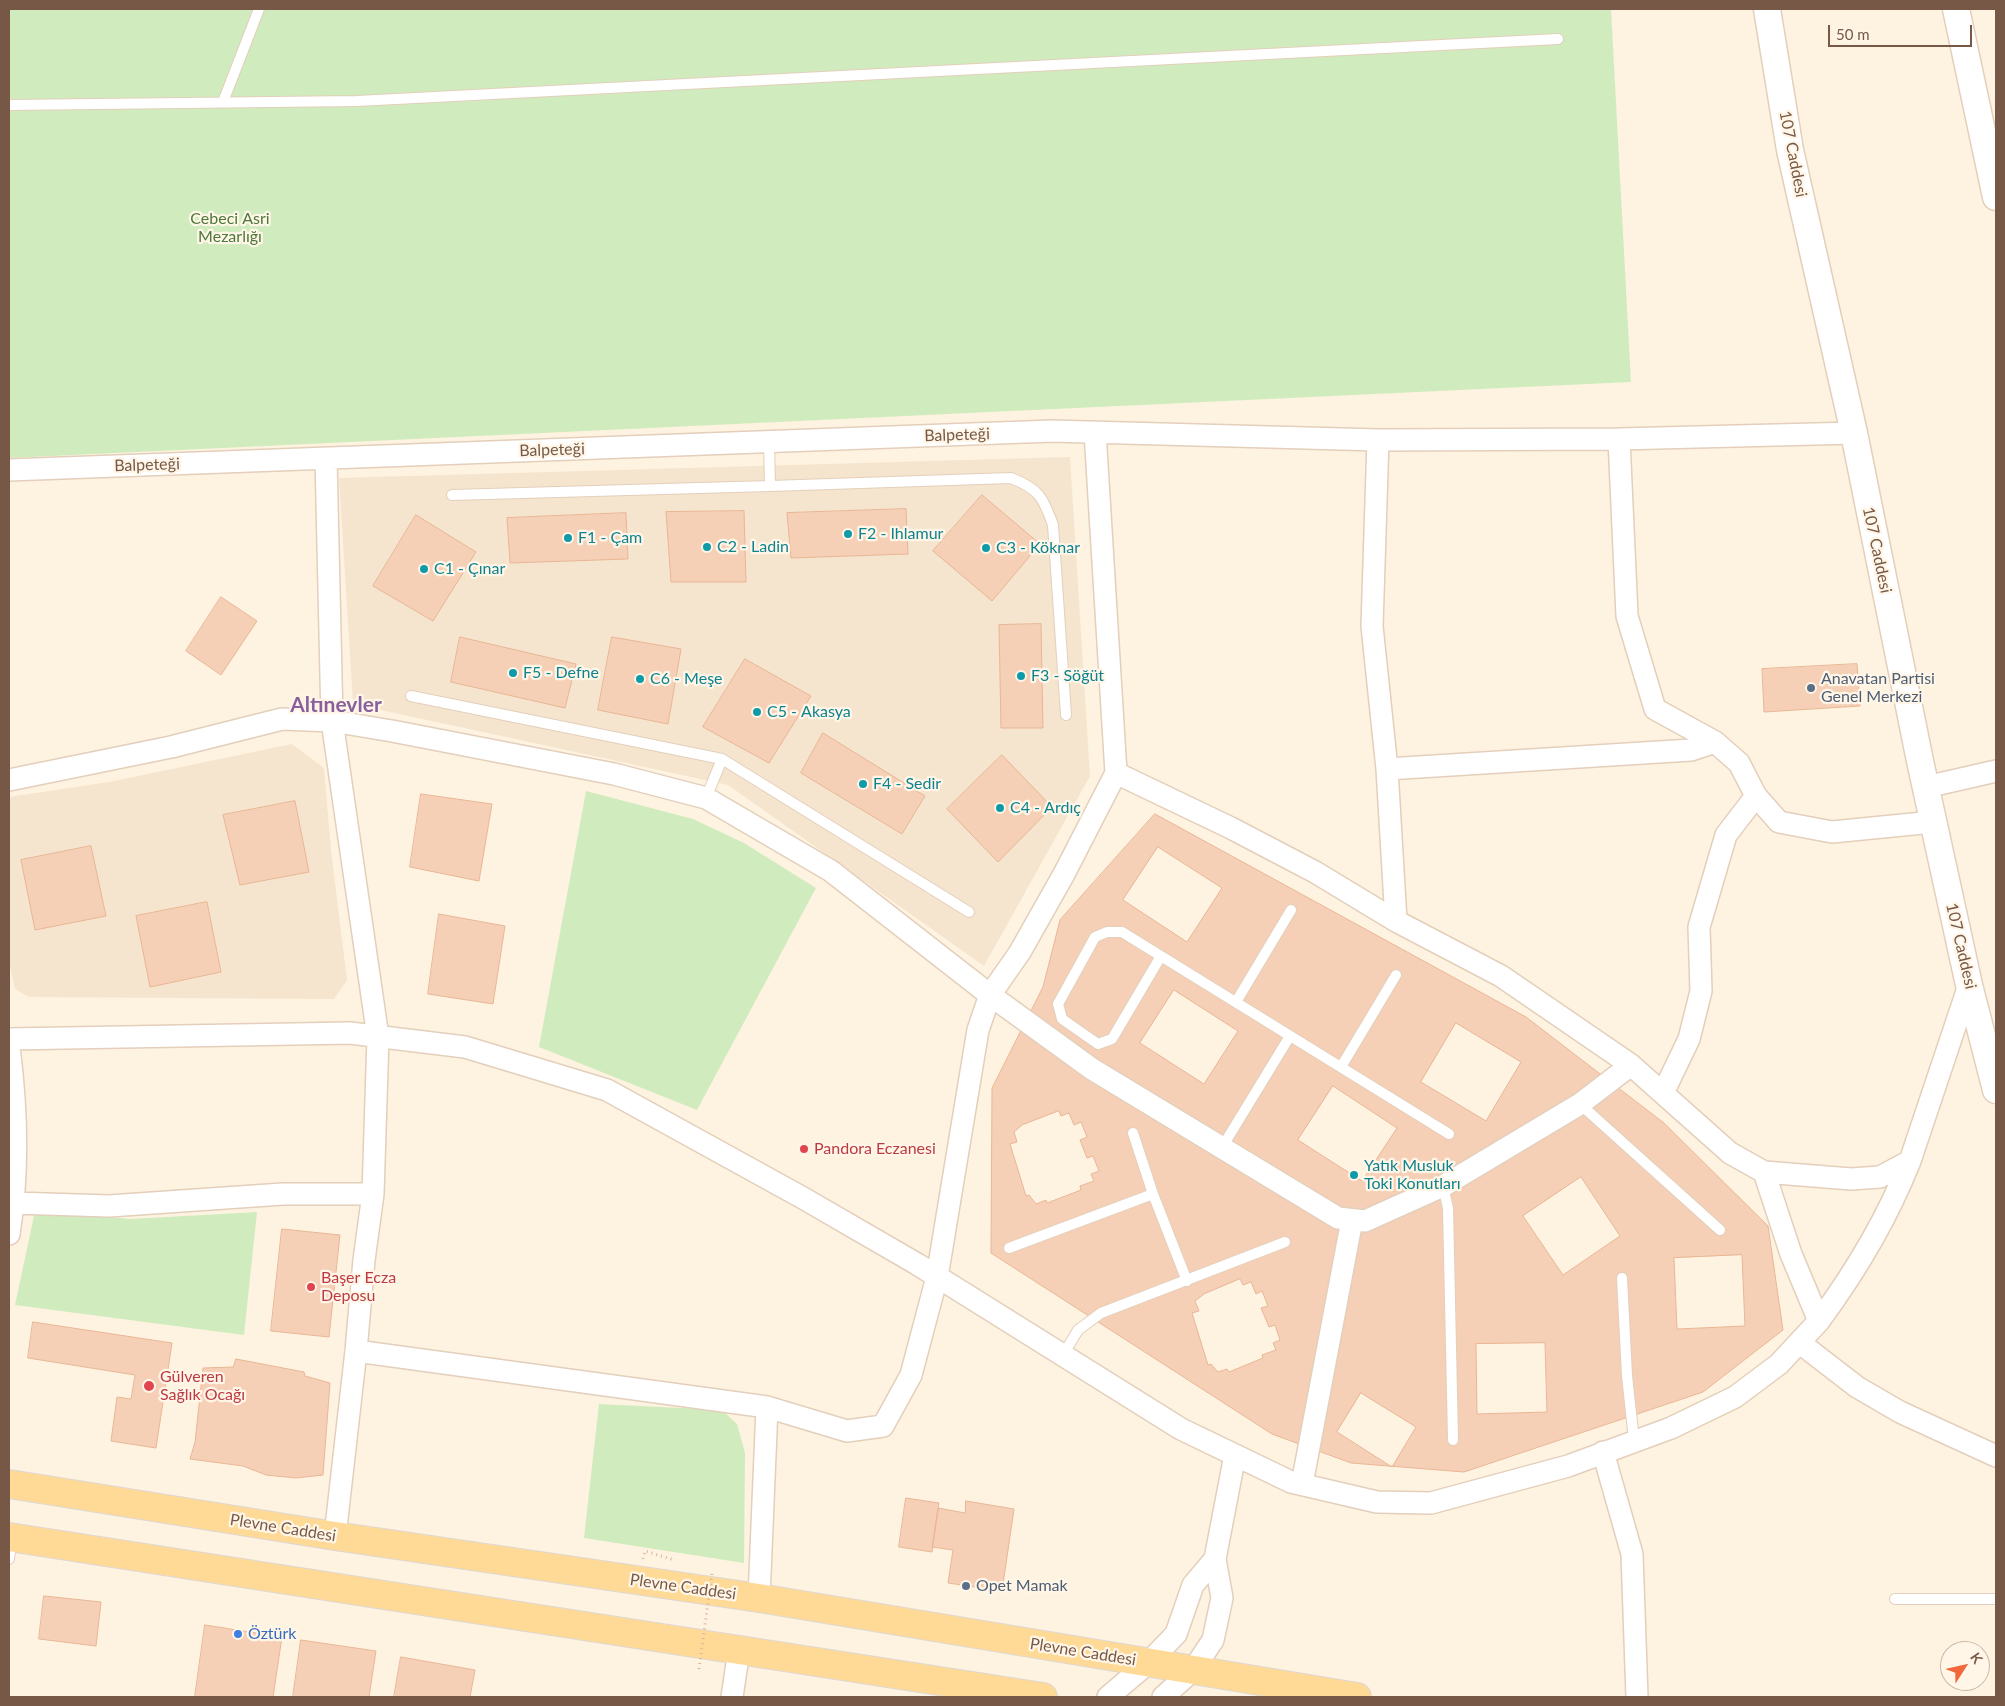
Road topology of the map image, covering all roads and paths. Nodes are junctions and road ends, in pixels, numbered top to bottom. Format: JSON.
{"nodes":[{"id":1,"x":259,"y":9,"type":"edge"},
{"id":2,"x":1767,"y":9,"type":"edge"},
{"id":3,"x":1956,"y":9,"type":"edge"},
{"id":4,"x":1558,"y":39,"type":"dead end"},
{"id":5,"x":223,"y":102,"type":"junction"},
{"id":6,"x":9,"y":105,"type":"edge"},
{"id":7,"x":1996,"y":198,"type":"edge"},
{"id":8,"x":1095,"y":432,"type":"junction"},
{"id":9,"x":1854,"y":433,"type":"junction"},
{"id":10,"x":1619,"y":439,"type":"junction"},
{"id":11,"x":1378,"y":440,"type":"junction"},
{"id":12,"x":769,"y":442,"type":"junction"},
{"id":13,"x":326,"y":458,"type":"junction"},
{"id":14,"x":9,"y":470,"type":"edge"},
{"id":15,"x":770,"y":486,"type":"junction"},
{"id":16,"x":452,"y":495,"type":"dead end"},
{"id":17,"x":411,"y":696,"type":"dead end"},
{"id":18,"x":1066,"y":715,"type":"dead end"},
{"id":19,"x":332,"y":721,"type":"junction"},
{"id":20,"x":1714,"y":742,"type":"junction"},
{"id":21,"x":722,"y":759,"type":"junction"},
{"id":22,"x":1387,"y":769,"type":"junction"},
{"id":23,"x":1996,"y":771,"type":"edge"},
{"id":24,"x":1116,"y":773,"type":"junction"},
{"id":25,"x":9,"y":780,"type":"edge"},
{"id":26,"x":1926,"y":787,"type":"junction"},
{"id":27,"x":1756,"y":796,"type":"junction"},
{"id":28,"x":706,"y":798,"type":"junction"},
{"id":29,"x":1933,"y":822,"type":"junction"},
{"id":30,"x":1291,"y":910,"type":"dead end"},
{"id":31,"x":969,"y":912,"type":"dead end"},
{"id":32,"x":1396,"y":921,"type":"junction"},
{"id":33,"x":1161,"y":956,"type":"junction"},
{"id":34,"x":1396,"y":976,"type":"dead end"},
{"id":35,"x":1969,"y":985,"type":"junction"},
{"id":36,"x":990,"y":995,"type":"junction"},
{"id":37,"x":1236,"y":1002,"type":"junction"},
{"id":38,"x":378,"y":1036,"type":"junction"},
{"id":39,"x":1290,"y":1036,"type":"junction"},
{"id":40,"x":9,"y":1039,"type":"edge"},
{"id":41,"x":9,"y":1047,"type":"edge"},
{"id":42,"x":1631,"y":1065,"type":"junction"},
{"id":43,"x":1341,"y":1067,"type":"junction"},
{"id":44,"x":1996,"y":1090,"type":"edge"},
{"id":45,"x":1663,"y":1093,"type":"junction"},
{"id":46,"x":1580,"y":1104,"type":"junction"},
{"id":47,"x":1133,"y":1133,"type":"dead end"},
{"id":48,"x":1449,"y":1134,"type":"dead end"},
{"id":49,"x":1221,"y":1149,"type":"junction"},
{"id":50,"x":1910,"y":1161,"type":"junction"},
{"id":51,"x":1764,"y":1172,"type":"junction"},
{"id":52,"x":12,"y":1174,"type":"edge"},
{"id":53,"x":1443,"y":1186,"type":"junction"},
{"id":54,"x":373,"y":1194,"type":"junction"},
{"id":55,"x":1153,"y":1194,"type":"junction"},
{"id":56,"x":14,"y":1204,"type":"junction"},
{"id":57,"x":1352,"y":1220,"type":"junction"},
{"id":58,"x":1720,"y":1230,"type":"dead end"},
{"id":59,"x":9,"y":1234,"type":"edge"},
{"id":60,"x":1285,"y":1242,"type":"dead end"},
{"id":61,"x":1009,"y":1248,"type":"dead end"},
{"id":62,"x":937,"y":1277,"type":"junction"},
{"id":63,"x":1622,"y":1278,"type":"dead end"},
{"id":64,"x":1187,"y":1280,"type":"junction"},
{"id":65,"x":1819,"y":1321,"type":"junction"},
{"id":66,"x":1800,"y":1343,"type":"junction"},
{"id":67,"x":356,"y":1351,"type":"junction"},
{"id":68,"x":1063,"y":1355,"type":"junction"},
{"id":69,"x":767,"y":1407,"type":"junction"},
{"id":70,"x":1452,"y":1440,"type":"dead end"},
{"id":71,"x":1634,"y":1440,"type":"junction"},
{"id":72,"x":1603,"y":1452,"type":"junction"},
{"id":73,"x":1235,"y":1455,"type":"junction"},
{"id":74,"x":1996,"y":1456,"type":"edge"},
{"id":75,"x":9,"y":1484,"type":"edge"},
{"id":76,"x":1302,"y":1484,"type":"junction"},
{"id":77,"x":335,"y":1536,"type":"junction"},
{"id":78,"x":10,"y":1544,"type":"edge"},
{"id":79,"x":1215,"y":1560,"type":"junction"},
{"id":80,"x":712,"y":1573,"type":"dead end"},
{"id":81,"x":759,"y":1598,"type":"junction"},
{"id":82,"x":1996,"y":1598,"type":"edge"},
{"id":83,"x":1894,"y":1600,"type":"dead end"},
{"id":84,"x":739,"y":1650,"type":"junction"},
{"id":85,"x":1148,"y":1663,"type":"junction"},
{"id":86,"x":699,"y":1669,"type":"dead end"},
{"id":87,"x":1193,"y":1670,"type":"junction"},
{"id":88,"x":732,"y":1697,"type":"edge"},
{"id":89,"x":1043,"y":1697,"type":"edge"},
{"id":90,"x":1108,"y":1697,"type":"edge"},
{"id":91,"x":1163,"y":1697,"type":"edge"},
{"id":92,"x":1357,"y":1697,"type":"edge"},
{"id":93,"x":1637,"y":1697,"type":"edge"}],
"edges":[{"from":1,"to":5,"type":"lane"},
{"from":2,"to":9,"type":"street","name":"107 Caddesi"},
{"from":3,"to":7,"type":"street"},
{"from":4,"to":5,"type":"lane"},
{"from":5,"to":6,"type":"lane"},
{"from":8,"to":11,"type":"street","name":"Balpeteği"},
{"from":8,"to":12,"type":"street","name":"Balpeteği"},
{"from":8,"to":24,"type":"street"},
{"from":9,"to":10,"type":"street","name":"Balpeteği"},
{"from":9,"to":26,"type":"street","name":"107 Caddesi"},
{"from":10,"to":11,"type":"street","name":"Balpeteği"},
{"from":10,"to":20,"type":"street"},
{"from":11,"to":22,"type":"street"},
{"from":12,"to":13,"type":"street","name":"Balpeteği"},
{"from":12,"to":15,"type":"lane"},
{"from":13,"to":14,"type":"street","name":"Balpeteği"},
{"from":13,"to":19,"type":"street"},
{"from":15,"to":16,"type":"lane"},
{"from":15,"to":18,"type":"lane"},
{"from":17,"to":21,"type":"lane"},
{"from":19,"to":25,"type":"street"},
{"from":19,"to":28,"type":"street"},
{"from":19,"to":38,"type":"street"},
{"from":20,"to":22,"type":"street"},
{"from":20,"to":27,"type":"street"},
{"from":21,"to":28,"type":"lane"},
{"from":21,"to":31,"type":"lane"},
{"from":22,"to":32,"type":"street"},
{"from":23,"to":26,"type":"street"},
{"from":24,"to":32,"type":"street"},
{"from":24,"to":36,"type":"street"},
{"from":26,"to":29,"type":"street","name":"107 Caddesi"},
{"from":27,"to":29,"type":"street"},
{"from":27,"to":45,"type":"street"},
{"from":28,"to":36,"type":"street"},
{"from":29,"to":35,"type":"street","name":"107 Caddesi"},
{"from":30,"to":37,"type":"lane"},
{"from":32,"to":42,"type":"street"},
{"from":33,"to":33,"type":"lane"},
{"from":33,"to":37,"type":"lane"},
{"from":34,"to":43,"type":"lane"},
{"from":35,"to":44,"type":"street","name":"107 Caddesi"},
{"from":35,"to":50,"type":"street"},
{"from":36,"to":49,"type":"street"},
{"from":36,"to":62,"type":"street"},
{"from":37,"to":39,"type":"lane"},
{"from":38,"to":40,"type":"street"},
{"from":38,"to":54,"type":"street"},
{"from":38,"to":62,"type":"street"},
{"from":39,"to":43,"type":"lane"},
{"from":39,"to":49,"type":"lane"},
{"from":41,"to":52,"type":"street"},
{"from":42,"to":45,"type":"street"},
{"from":42,"to":46,"type":"street"},
{"from":43,"to":48,"type":"lane"},
{"from":45,"to":51,"type":"street"},
{"from":46,"to":53,"type":"street"},
{"from":46,"to":58,"type":"lane"},
{"from":47,"to":55,"type":"lane"},
{"from":49,"to":57,"type":"street"},
{"from":50,"to":51,"type":"street"},
{"from":50,"to":65,"type":"street"},
{"from":51,"to":65,"type":"street"},
{"from":52,"to":56,"type":"street"},
{"from":53,"to":57,"type":"street"},
{"from":53,"to":70,"type":"lane"},
{"from":54,"to":56,"type":"street"},
{"from":54,"to":67,"type":"street"},
{"from":55,"to":61,"type":"lane"},
{"from":55,"to":64,"type":"lane"},
{"from":56,"to":59,"type":"street"},
{"from":57,"to":76,"type":"street"},
{"from":60,"to":64,"type":"lane"},
{"from":62,"to":68,"type":"street"},
{"from":62,"to":69,"type":"street"},
{"from":63,"to":71,"type":"lane"},
{"from":64,"to":68,"type":"lane"},
{"from":65,"to":66,"type":"street"},
{"from":66,"to":71,"type":"street"},
{"from":66,"to":74,"type":"street"},
{"from":67,"to":69,"type":"street"},
{"from":67,"to":77,"type":"street"},
{"from":68,"to":73,"type":"street"},
{"from":69,"to":81,"type":"street"},
{"from":71,"to":72,"type":"street"},
{"from":72,"to":76,"type":"street"},
{"from":72,"to":93,"type":"street"},
{"from":73,"to":76,"type":"street"},
{"from":73,"to":79,"type":"street"},
{"from":75,"to":77,"type":"main road","name":"Plevne Caddesi"},
{"from":77,"to":81,"type":"main road","name":"Plevne Caddesi"},
{"from":78,"to":84,"type":"main road"},
{"from":79,"to":85,"type":"street"},
{"from":79,"to":87,"type":"street"},
{"from":80,"to":86,"type":"path","bridge":true},
{"from":81,"to":85,"type":"main road","name":"Plevne Caddesi"},
{"from":82,"to":83,"type":"lane"},
{"from":84,"to":88,"type":"street"},
{"from":84,"to":89,"type":"main road"},
{"from":85,"to":87,"type":"main road","name":"Plevne Caddesi"},
{"from":85,"to":90,"type":"street"},
{"from":87,"to":91,"type":"street"},
{"from":87,"to":92,"type":"main road","name":"Plevne Caddesi"}]}
